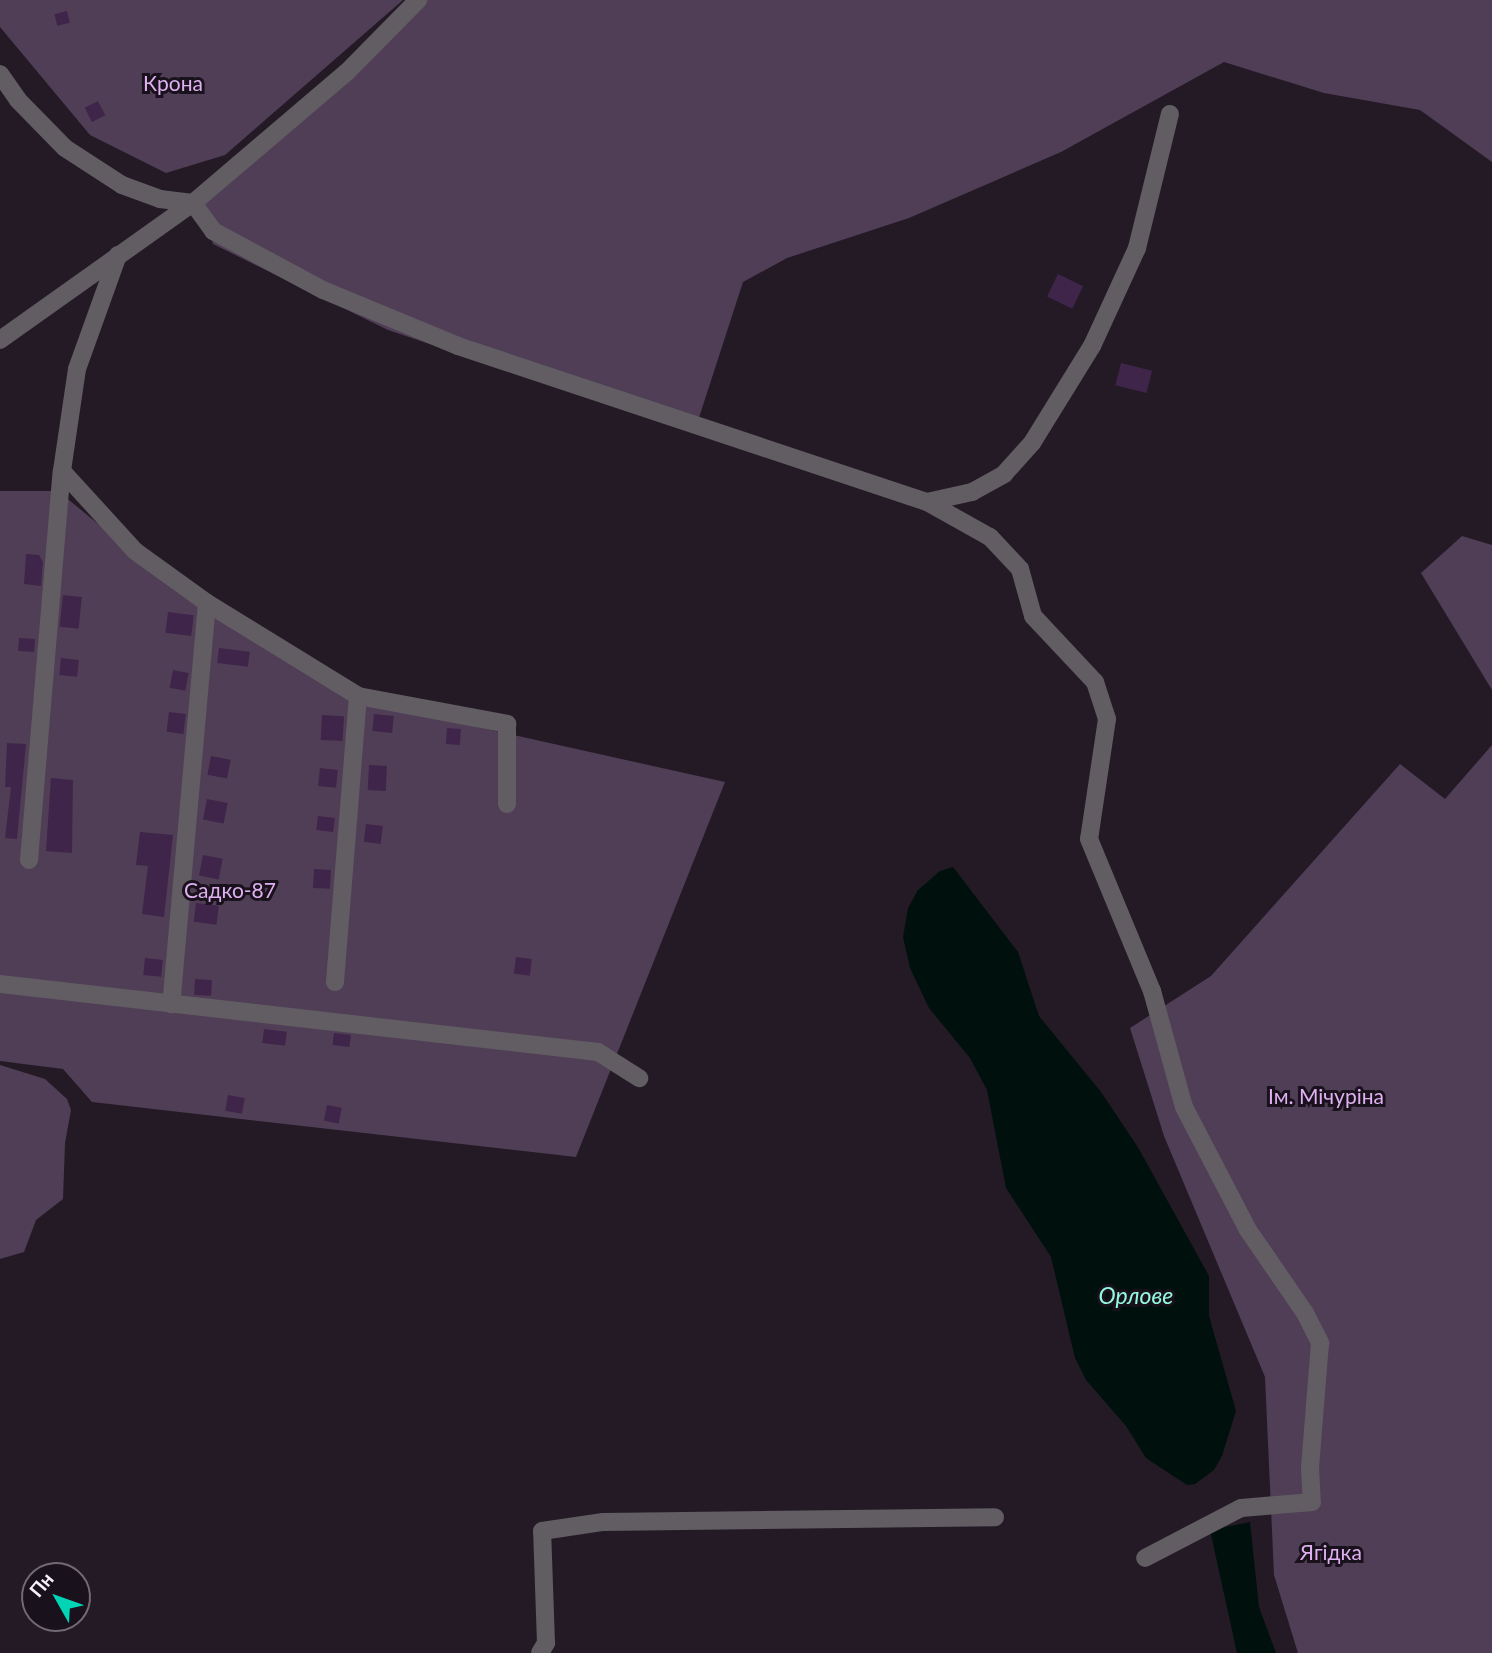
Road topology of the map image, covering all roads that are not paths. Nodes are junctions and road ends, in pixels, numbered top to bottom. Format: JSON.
{"nodes":[{"id":1,"x":418,"y":0,"type":"edge"},
{"id":2,"x":0,"y":74,"type":"edge"},
{"id":3,"x":1170,"y":114,"type":"dead end"},
{"id":4,"x":193,"y":203,"type":"junction"},
{"id":5,"x":118,"y":255,"type":"junction"},
{"id":6,"x":0,"y":340,"type":"edge"},
{"id":7,"x":62,"y":471,"type":"junction"},
{"id":8,"x":927,"y":502,"type":"junction"},
{"id":9,"x":207,"y":603,"type":"junction"},
{"id":10,"x":358,"y":696,"type":"junction"},
{"id":11,"x":507,"y":804,"type":"dead end"},
{"id":12,"x":29,"y":860,"type":"dead end"},
{"id":13,"x":335,"y":982,"type":"dead end"},
{"id":14,"x":0,"y":985,"type":"edge"},
{"id":15,"x":171,"y":1004,"type":"junction"},
{"id":16,"x":639,"y":1078,"type":"dead end"},
{"id":17,"x":995,"y":1517,"type":"dead end"},
{"id":18,"x":1145,"y":1558,"type":"dead end"},
{"id":19,"x":540,"y":1653,"type":"edge"}],
"edges":[{"from":1,"to":4,"type":"street"},
{"from":2,"to":4,"type":"street"},
{"from":3,"to":8,"type":"street"},
{"from":4,"to":5,"type":"street"},
{"from":4,"to":8,"type":"street"},
{"from":5,"to":6,"type":"street"},
{"from":5,"to":7,"type":"street"},
{"from":7,"to":9,"type":"street"},
{"from":7,"to":12,"type":"street"},
{"from":8,"to":18,"type":"street"},
{"from":9,"to":10,"type":"street"},
{"from":9,"to":15,"type":"street"},
{"from":10,"to":11,"type":"street"},
{"from":10,"to":13,"type":"street"},
{"from":14,"to":15,"type":"street"},
{"from":15,"to":16,"type":"street"},
{"from":17,"to":19,"type":"street"}]}
